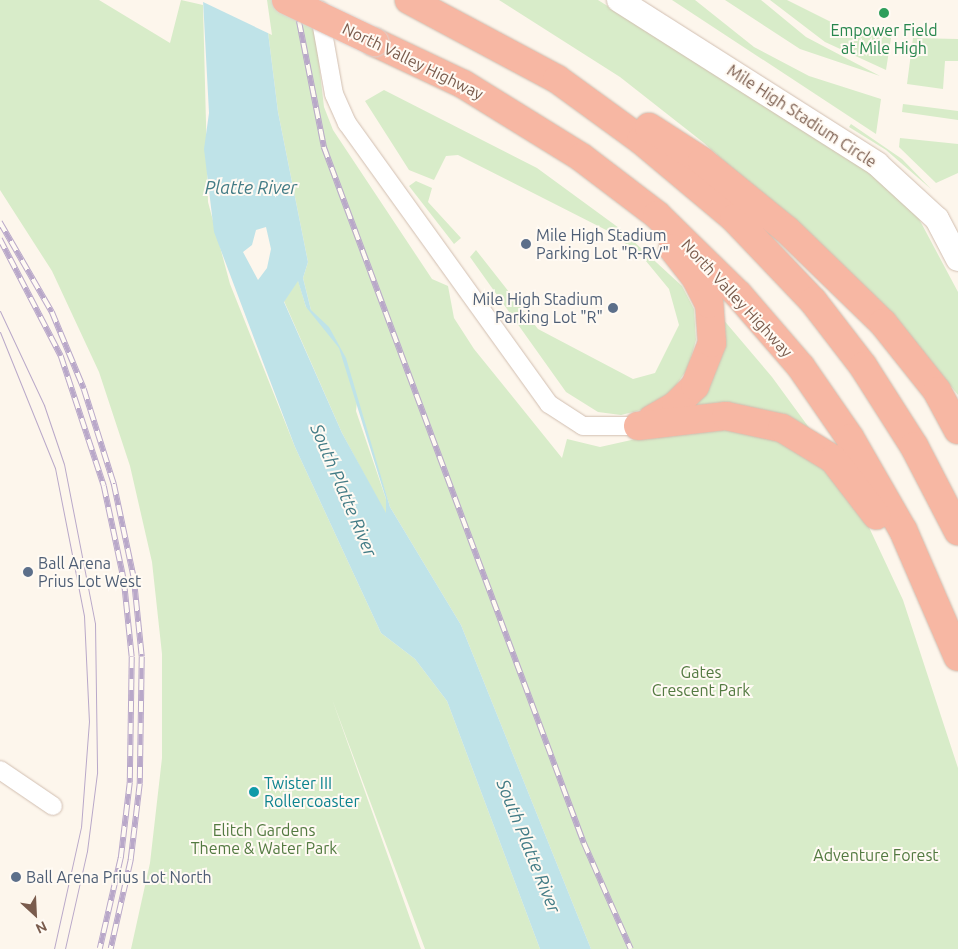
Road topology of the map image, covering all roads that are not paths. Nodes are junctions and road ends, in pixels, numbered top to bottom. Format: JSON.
{"nodes":[{"id":1,"x":286,"y":0,"type":"edge"},
{"id":2,"x":318,"y":0,"type":"edge"},
{"id":3,"x":409,"y":0,"type":"edge"},
{"id":4,"x":619,"y":0,"type":"edge"},
{"id":5,"x":523,"y":59,"type":"junction"},
{"id":6,"x":538,"y":128,"type":"junction"},
{"id":7,"x":958,"y":259,"type":"edge"},
{"id":8,"x":638,"y":426,"type":"junction"},
{"id":9,"x":958,"y":430,"type":"edge"},
{"id":10,"x":958,"y":532,"type":"edge"},
{"id":11,"x":958,"y":657,"type":"edge"},
{"id":12,"x":958,"y":674,"type":"edge"},
{"id":13,"x":0,"y":770,"type":"edge"},
{"id":14,"x":53,"y":806,"type":"dead end"}],
"edges":[{"from":1,"to":6,"type":"highway","name":"North Valley Highway","bridge":true},
{"from":2,"to":8,"type":"street"},
{"from":3,"to":5,"type":"highway"},
{"from":4,"to":7,"type":"street","name":"Mile High Stadium Circle"},
{"from":5,"to":9,"type":"highway"},
{"from":5,"to":10,"type":"highway"},
{"from":6,"to":8,"type":"highway"},
{"from":6,"to":11,"type":"highway","name":"North Valley Highway"},
{"from":8,"to":12,"type":"highway"},
{"from":13,"to":14,"type":"street"}]}
